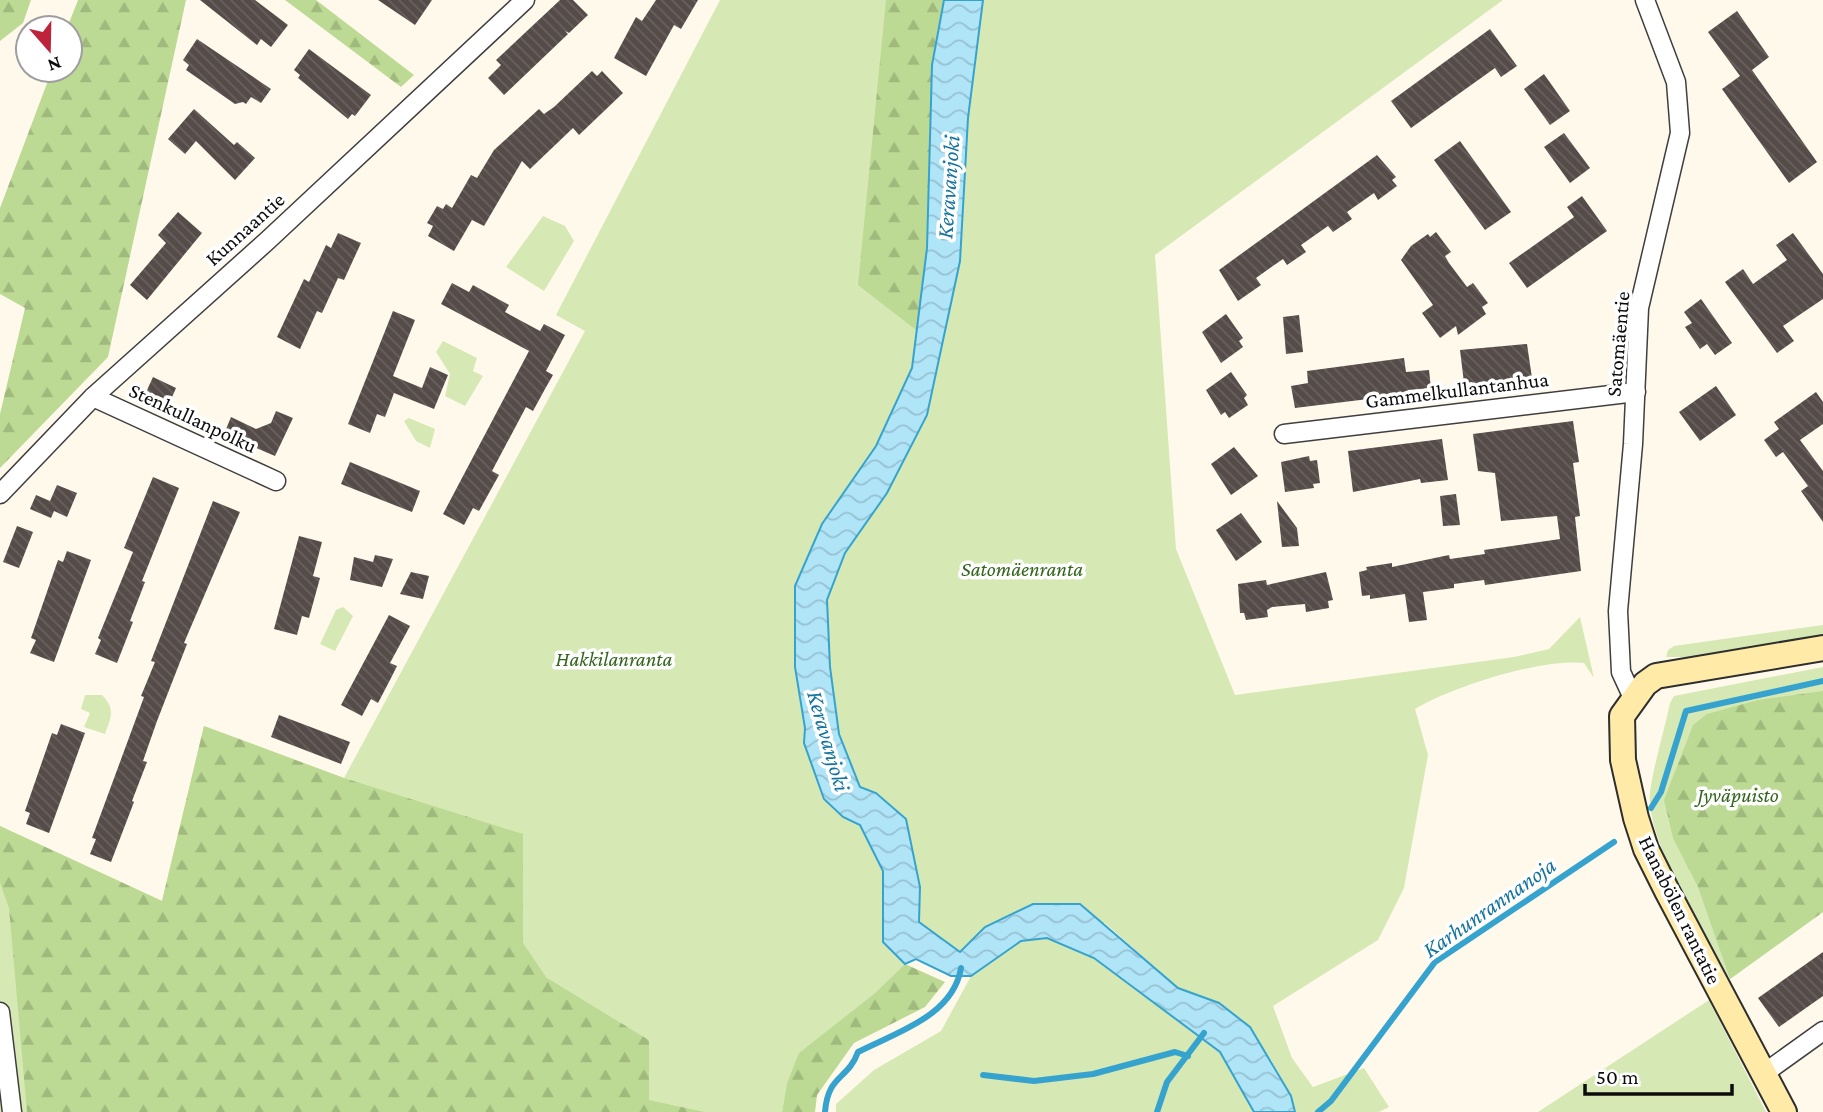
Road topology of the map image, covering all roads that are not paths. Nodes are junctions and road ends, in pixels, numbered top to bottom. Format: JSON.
{"nodes":[{"id":1,"x":525,"y":0,"type":"edge"},
{"id":2,"x":1645,"y":0,"type":"edge"},
{"id":3,"x":1636,"y":392,"type":"junction"},
{"id":4,"x":93,"y":397,"type":"junction"},
{"id":5,"x":1284,"y":434,"type":"dead end"},
{"id":6,"x":276,"y":481,"type":"dead end"},
{"id":7,"x":0,"y":494,"type":"edge"},
{"id":8,"x":1823,"y":648,"type":"edge"},
{"id":9,"x":1633,"y":698,"type":"junction"},
{"id":10,"x":0,"y":1012,"type":"edge"},
{"id":11,"x":1823,"y":1031,"type":"edge"},
{"id":12,"x":1763,"y":1074,"type":"junction"},
{"id":13,"x":12,"y":1112,"type":"edge"},
{"id":14,"x":1784,"y":1112,"type":"edge"}],
"edges":[{"from":1,"to":4,"type":"street","name":"Kunnaantie"},
{"from":2,"to":3,"type":"street","name":"Satomäentie"},
{"from":3,"to":5,"type":"street","name":"Gammelkullantanhua"},
{"from":3,"to":9,"type":"street","name":"Satomäentie"},
{"from":4,"to":6,"type":"street","name":"Stenkullanpolku"},
{"from":4,"to":7,"type":"street","name":"Kunnaantie"},
{"from":8,"to":9,"type":"street"},
{"from":9,"to":12,"type":"street","name":"Hanabölen rantatie"},
{"from":10,"to":13,"type":"street"},
{"from":11,"to":12,"type":"street"},
{"from":12,"to":14,"type":"street","name":"Hanabölen rantatie"}]}
